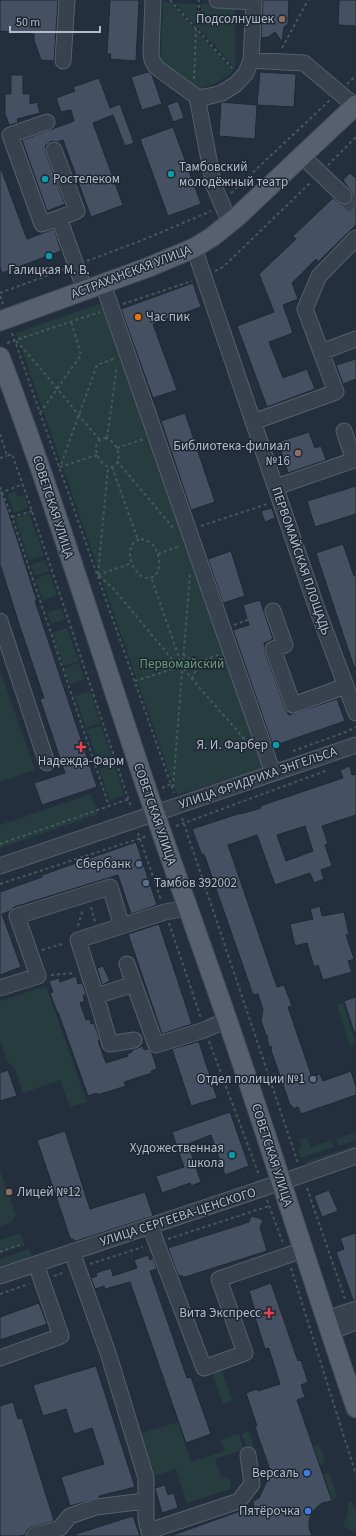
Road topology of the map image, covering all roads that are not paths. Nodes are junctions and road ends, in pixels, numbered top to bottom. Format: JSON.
{"nodes":[{"id":1,"x":67,"y":0,"type":"edge"},
{"id":2,"x":153,"y":0,"type":"edge"},
{"id":3,"x":217,"y":0,"type":"edge"},
{"id":4,"x":251,"y":60,"type":"junction"},
{"id":5,"x":63,"y":61,"type":"dead end"},
{"id":6,"x":197,"y":97,"type":"junction"},
{"id":7,"x":355,"y":106,"type":"edge"},
{"id":8,"x":47,"y":122,"type":"dead end"},
{"id":9,"x":54,"y":150,"type":"dead end"},
{"id":10,"x":302,"y":156,"type":"junction"},
{"id":11,"x":344,"y":196,"type":"tunnel mouth"},
{"id":12,"x":59,"y":218,"type":"junction"},
{"id":13,"x":230,"y":223,"type":"junction"},
{"id":14,"x":356,"y":238,"type":"edge"},
{"id":15,"x":194,"y":248,"type":"junction"},
{"id":16,"x":103,"y":284,"type":"junction"},
{"id":17,"x":85,"y":290,"type":"junction"},
{"id":18,"x":0,"y":321,"type":"edge"},
{"id":19,"x":356,"y":339,"type":"edge"},
{"id":20,"x":321,"y":352,"type":"junction"},
{"id":21,"x":0,"y":357,"type":"edge"},
{"id":22,"x":253,"y":422,"type":"junction"},
{"id":23,"x":344,"y":431,"type":"dead end"},
{"id":24,"x":278,"y":494,"type":"junction"},
{"id":25,"x":273,"y":611,"type":"road end"},
{"id":26,"x":0,"y":621,"type":"edge"},
{"id":27,"x":346,"y":686,"type":"junction"},
{"id":28,"x":356,"y":713,"type":"edge"},
{"id":29,"x":356,"y":745,"type":"edge"},
{"id":30,"x":47,"y":763,"type":"dead end"},
{"id":31,"x":273,"y":773,"type":"junction"},
{"id":32,"x":155,"y":813,"type":"junction"},
{"id":33,"x":0,"y":866,"type":"edge"},
{"id":34,"x":187,"y":908,"type":"junction"},
{"id":35,"x":122,"y":926,"type":"junction"},
{"id":36,"x":127,"y":964,"type":"dead end"},
{"id":37,"x":134,"y":984,"type":"junction"},
{"id":38,"x":0,"y":988,"type":"edge"},
{"id":39,"x":96,"y":996,"type":"junction"},
{"id":40,"x":227,"y":1020,"type":"junction"},
{"id":41,"x":134,"y":1040,"type":"dead end"},
{"id":42,"x":356,"y":1156,"type":"edge"},
{"id":43,"x":282,"y":1182,"type":"junction"},
{"id":44,"x":150,"y":1226,"type":"junction"},
{"id":45,"x":72,"y":1252,"type":"junction"},
{"id":46,"x":295,"y":1253,"type":"junction"},
{"id":47,"x":36,"y":1264,"type":"junction"},
{"id":48,"x":0,"y":1276,"type":"edge"},
{"id":49,"x":356,"y":1309,"type":"edge"},
{"id":50,"x":356,"y":1322,"type":"edge"},
{"id":51,"x":328,"y":1326,"type":"junction"},
{"id":52,"x":0,"y":1358,"type":"edge"},
{"id":53,"x":356,"y":1408,"type":"edge"},
{"id":54,"x":248,"y":1455,"type":"dead end"},
{"id":55,"x":146,"y":1501,"type":"junction"},
{"id":56,"x":149,"y":1534,"type":"edge"},
{"id":57,"x":34,"y":1536,"type":"edge"}],
"edges":[{"from":1,"to":5,"type":"street"},
{"from":2,"to":6,"type":"street"},
{"from":3,"to":4,"type":"street"},
{"from":4,"to":6,"type":"street"},
{"from":4,"to":7,"type":"street"},
{"from":6,"to":13,"type":"street"},
{"from":7,"to":10,"type":"main road","name":"АСТРАХАНСКАЯ УЛИЦА"},
{"from":8,"to":12,"type":"street"},
{"from":9,"to":12,"type":"street"},
{"from":10,"to":11,"type":"street"},
{"from":10,"to":13,"type":"main road","name":"АСТРАХАНСКАЯ УЛИЦА"},
{"from":12,"to":17,"type":"street"},
{"from":13,"to":15,"type":"main road","name":"АСТРАХАНСКАЯ УЛИЦА"},
{"from":14,"to":20,"type":"street"},
{"from":15,"to":16,"type":"main road","name":"АСТРАХАНСКАЯ УЛИЦА"},
{"from":15,"to":22,"type":"street","name":"ПЕРВОМАЙСКАЯ ПЛОЩАДЬ"},
{"from":16,"to":17,"type":"main road","name":"АСТРАХАНСКАЯ УЛИЦА"},
{"from":16,"to":31,"type":"street"},
{"from":17,"to":18,"type":"main road","name":"АСТРАХАНСКАЯ УЛИЦА"},
{"from":19,"to":20,"type":"street"},
{"from":20,"to":22,"type":"street"},
{"from":21,"to":32,"type":"main road","name":"СОВЕТСКАЯ УЛИЦА"},
{"from":22,"to":24,"type":"street","name":"ПЕРВОМАЙСКАЯ ПЛОЩАДЬ"},
{"from":23,"to":24,"type":"street"},
{"from":24,"to":27,"type":"street","name":"ПЕРВОМАЙСКАЯ ПЛОЩАДЬ"},
{"from":25,"to":27,"type":"street"},
{"from":26,"to":30,"type":"street"},
{"from":27,"to":28,"type":"street","name":"ПЕРВОМАЙСКАЯ ПЛОЩАДЬ"},
{"from":29,"to":31,"type":"street","name":"УЛИЦА ФРИДРИХА ЭНГЕЛЬСА"},
{"from":31,"to":32,"type":"street","name":"УЛИЦА ФРИДРИХА ЭНГЕЛЬСА"},
{"from":32,"to":33,"type":"street","name":"УЛИЦА ФРИДРИХА ЭНГЕЛЬСА"},
{"from":32,"to":34,"type":"main road","name":"СОВЕТСКАЯ УЛИЦА"},
{"from":34,"to":35,"type":"street"},
{"from":34,"to":40,"type":"main road","name":"СОВЕТСКАЯ УЛИЦА"},
{"from":35,"to":38,"type":"street"},
{"from":35,"to":39,"type":"street"},
{"from":36,"to":37,"type":"street"},
{"from":37,"to":39,"type":"street"},
{"from":37,"to":40,"type":"street"},
{"from":39,"to":41,"type":"street"},
{"from":40,"to":43,"type":"main road","name":"СОВЕТСКАЯ УЛИЦА"},
{"from":42,"to":43,"type":"street","name":"УЛИЦА СЕРГЕЕВА-ЦЕНСКОГО"},
{"from":43,"to":44,"type":"street","name":"УЛИЦА СЕРГЕЕВА-ЦЕНСКОГО"},
{"from":43,"to":46,"type":"main road","name":"СОВЕТСКАЯ УЛИЦА"},
{"from":44,"to":45,"type":"street","name":"УЛИЦА СЕРГЕЕВА-ЦЕНСКОГО"},
{"from":44,"to":46,"type":"street"},
{"from":45,"to":47,"type":"street","name":"УЛИЦА СЕРГЕЕВА-ЦЕНСКОГО"},
{"from":45,"to":55,"type":"street"},
{"from":46,"to":51,"type":"main road","name":"СОВЕТСКАЯ УЛИЦА"},
{"from":47,"to":48,"type":"street","name":"УЛИЦА СЕРГЕЕВА-ЦЕНСКОГО"},
{"from":47,"to":52,"type":"street"},
{"from":49,"to":51,"type":"street"},
{"from":50,"to":51,"type":"street"},
{"from":51,"to":53,"type":"main road","name":"СОВЕТСКАЯ УЛИЦА"},
{"from":54,"to":56,"type":"street"},
{"from":55,"to":56,"type":"street"},
{"from":55,"to":57,"type":"street"}]}
